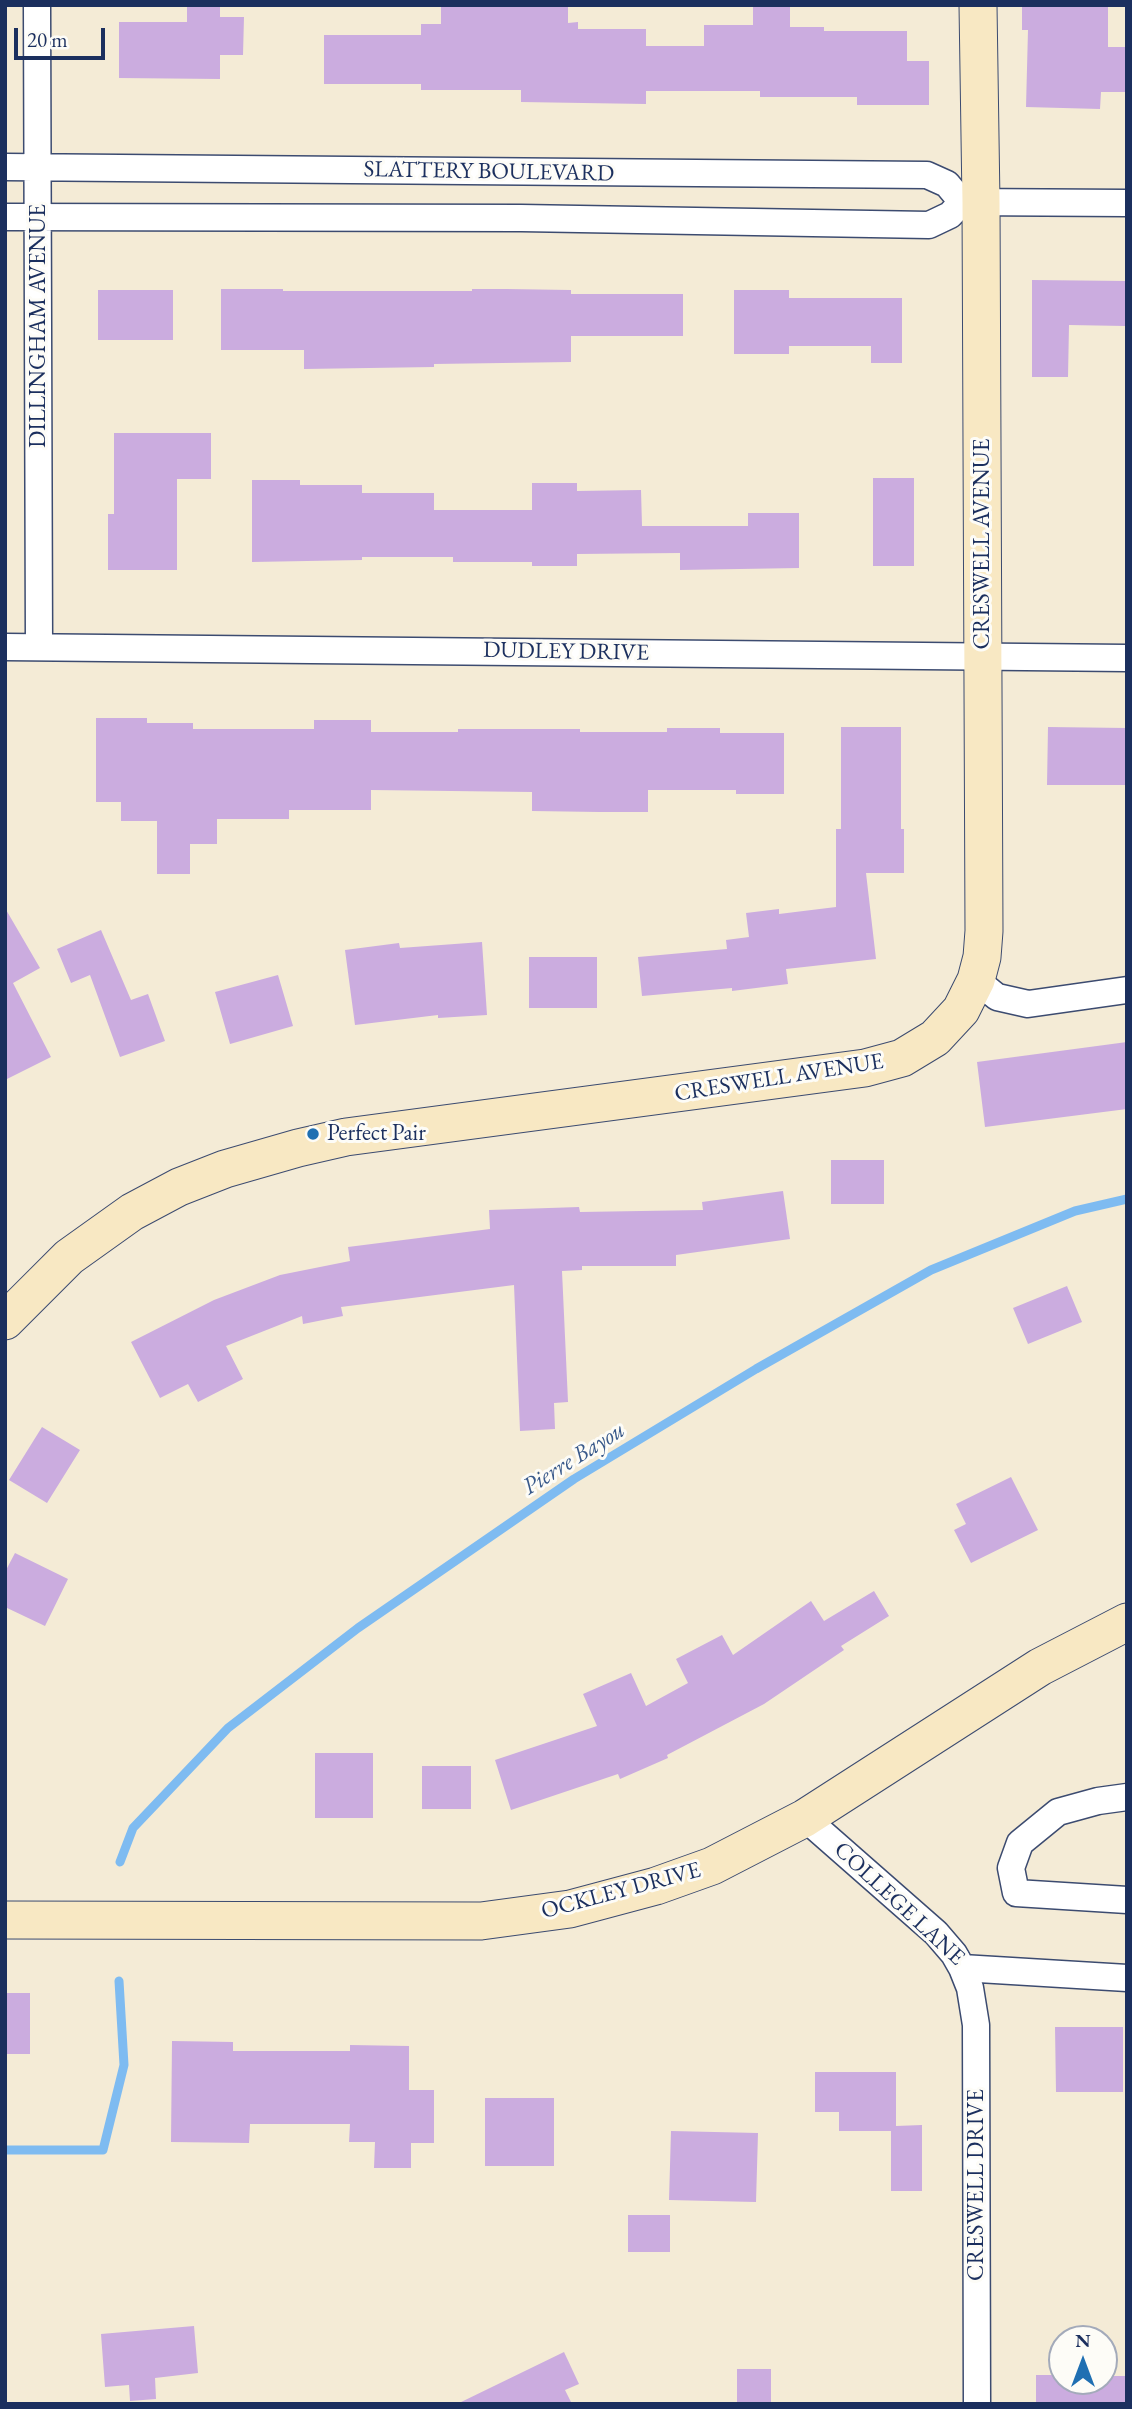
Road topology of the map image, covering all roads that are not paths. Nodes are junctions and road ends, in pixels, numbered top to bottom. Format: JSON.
{"nodes":[{"id":1,"x":37,"y":5,"type":"edge"},
{"id":2,"x":978,"y":5,"type":"edge"},
{"id":3,"x":5,"y":167,"type":"edge"},
{"id":4,"x":38,"y":167,"type":"junction"},
{"id":5,"x":972,"y":202,"type":"junction"},
{"id":6,"x":1127,"y":203,"type":"edge"},
{"id":7,"x":5,"y":218,"type":"edge"},
{"id":8,"x":38,"y":218,"type":"junction"},
{"id":9,"x":5,"y":647,"type":"edge"},
{"id":10,"x":39,"y":647,"type":"junction"},
{"id":11,"x":984,"y":656,"type":"junction"},
{"id":12,"x":1127,"y":658,"type":"edge"},
{"id":13,"x":976,"y":980,"type":"junction"},
{"id":14,"x":1127,"y":990,"type":"edge"},
{"id":15,"x":5,"y":1321,"type":"edge"},
{"id":16,"x":1127,"y":1622,"type":"edge"},
{"id":17,"x":1127,"y":1797,"type":"edge"},
{"id":18,"x":806,"y":1818,"type":"junction"},
{"id":19,"x":1127,"y":1900,"type":"edge"},
{"id":20,"x":5,"y":1920,"type":"edge"},
{"id":21,"x":962,"y":1968,"type":"junction"},
{"id":22,"x":1127,"y":1978,"type":"edge"},
{"id":23,"x":977,"y":2404,"type":"edge"}],
"edges":[{"from":1,"to":4,"type":"street","name":"DILLINGHAM AVENUE"},
{"from":2,"to":5,"type":"street","name":"CRESWELL AVENUE"},
{"from":3,"to":4,"type":"street","name":"SLATTERY BOULEVARD"},
{"from":4,"to":5,"type":"street","name":"SLATTERY BOULEVARD"},
{"from":4,"to":8,"type":"street","name":"DILLINGHAM AVENUE"},
{"from":5,"to":6,"type":"street"},
{"from":5,"to":8,"type":"street","name":"SLATTERY BOULEVARD"},
{"from":5,"to":11,"type":"street","name":"CRESWELL AVENUE"},
{"from":7,"to":8,"type":"street","name":"SLATTERY BOULEVARD"},
{"from":8,"to":10,"type":"street","name":"DILLINGHAM AVENUE"},
{"from":9,"to":10,"type":"street","name":"DUDLEY DRIVE"},
{"from":10,"to":11,"type":"street","name":"DUDLEY DRIVE"},
{"from":11,"to":12,"type":"street","name":"DUDLEY DRIVE"},
{"from":11,"to":13,"type":"street","name":"CRESWELL AVENUE"},
{"from":13,"to":14,"type":"street"},
{"from":13,"to":15,"type":"street","name":"CRESWELL AVENUE"},
{"from":16,"to":18,"type":"street","name":"OCKLEY DRIVE"},
{"from":17,"to":19,"type":"street"},
{"from":18,"to":20,"type":"street","name":"OCKLEY DRIVE"},
{"from":18,"to":21,"type":"street","name":"COLLEGE LANE"},
{"from":21,"to":22,"type":"street","name":"COLLEGE LANE"},
{"from":21,"to":23,"type":"street","name":"CRESWELL DRIVE"}]}
